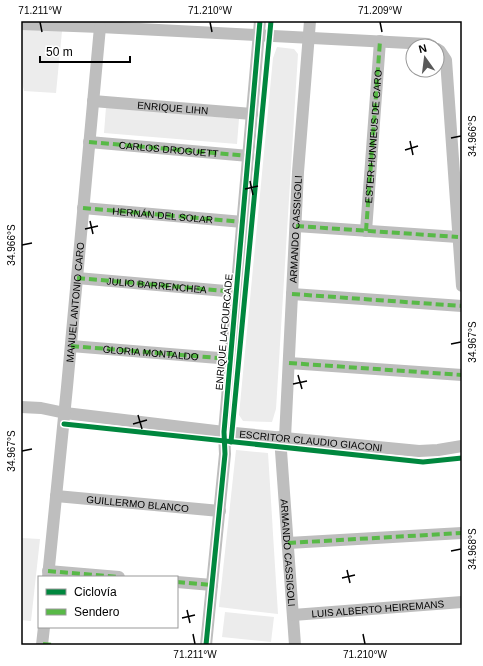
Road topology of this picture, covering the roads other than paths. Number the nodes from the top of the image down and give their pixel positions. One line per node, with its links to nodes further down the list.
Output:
1 (260, 21): 5 (street, ENRIQUE LAFOURCADE)
2 (310, 21): 6 (street, ARMANDO CASSIGOLI)
3 (21, 24): 4 (street)
4 (100, 26): 5 (street); 10 (street, MANUEL ANTONIO CARO)
5 (259, 35): 6 (street); 11 (street, ENRIQUE LAFOURCADE)
6 (309, 38): 7 (street); 16 (street, ARMANDO CASSIGOLI)
7 (380, 41): 8 (street); 17 (street, ESTER HUNNEUS DE CARO)
8 (405, 43)
9 (445, 59): 18 (street)
10 (93, 101): 11 (street, ENRIQUE LIHN); 12 (street, MANUEL ANTONIO CARO)
11 (252, 114): 13 (street, ENRIQUE LAFOURCADE)
12 (89, 142): 13 (street, CARLOS DROGUETT); 14 (street, MANUEL ANTONIO CARO)
13 (249, 156): 15 (street, ENRIQUE LAFOURCADE)
14 (83, 208): 15 (street, HERNÁN DEL SOLAR); 19 (street, MANUEL ANTONIO CARO)
15 (243, 222): 21 (street, ENRIQUE LAFOURCADE)
16 (296, 226): 17 (street); 22 (street, ARMANDO CASSIGOLI)
17 (366, 231): 18 (street)
18 (458, 237): 20 (street)
19 (77, 278): 21 (street, JULIO BARRENCHEA); 24 (street, MANUEL ANTONIO CARO)
20 (462, 286)
21 (237, 292): 25 (street, ENRIQUE LAFOURCADE)
22 (292, 294): 23 (street); 26 (street, ARMANDO CASSIGOLI)
23 (462, 306)
24 (71, 346): 25 (street, GLORIA MONTALDO); 29 (street, MANUEL ANTONIO CARO)
25 (231, 359): 30 (street, ENRIQUE LAFOURCADE)
26 (289, 364): 27 (street); 31 (street, ARMANDO CASSIGOLI)
27 (462, 375)
28 (21, 407): 29 (street, ESCRITOR CLAUDIO GIACONI)
29 (65, 413): 30 (street, ESCRITOR CLAUDIO GIACONI); 33 (street, MANUEL ANTONIO CARO)
30 (224, 432): 31 (street, ESCRITOR CLAUDIO GIACONI); 34 (street, ENRIQUE LAFOURCADE)
31 (283, 438): 32 (street, ESCRITOR CLAUDIO GIACONI); 36 (street, ARMANDO CASSIGOLI)
32 (462, 446)
33 (56, 496): 34 (street, GUILLERMO BLANCO); 37 (street, MANUEL ANTONIO CARO)
34 (220, 511): 40 (street, ENRIQUE LAFOURCADE)
35 (462, 533): 36 (street)
36 (288, 543): 42 (street, ARMANDO CASSIGOLI)
37 (48, 574): 38 (street)
38 (95, 576)
39 (178, 582): 40 (street)
40 (212, 585): 45 (street, ENRIQUE LAFOURCADE)
41 (462, 602): 42 (street, LUIS ALBERTO HEIREMANS)
42 (293, 615): 46 (street, ARMANDO CASSIGOLI)
43 (44, 628): 44 (street)
44 (46, 645)
45 (206, 645)
46 (295, 645)

